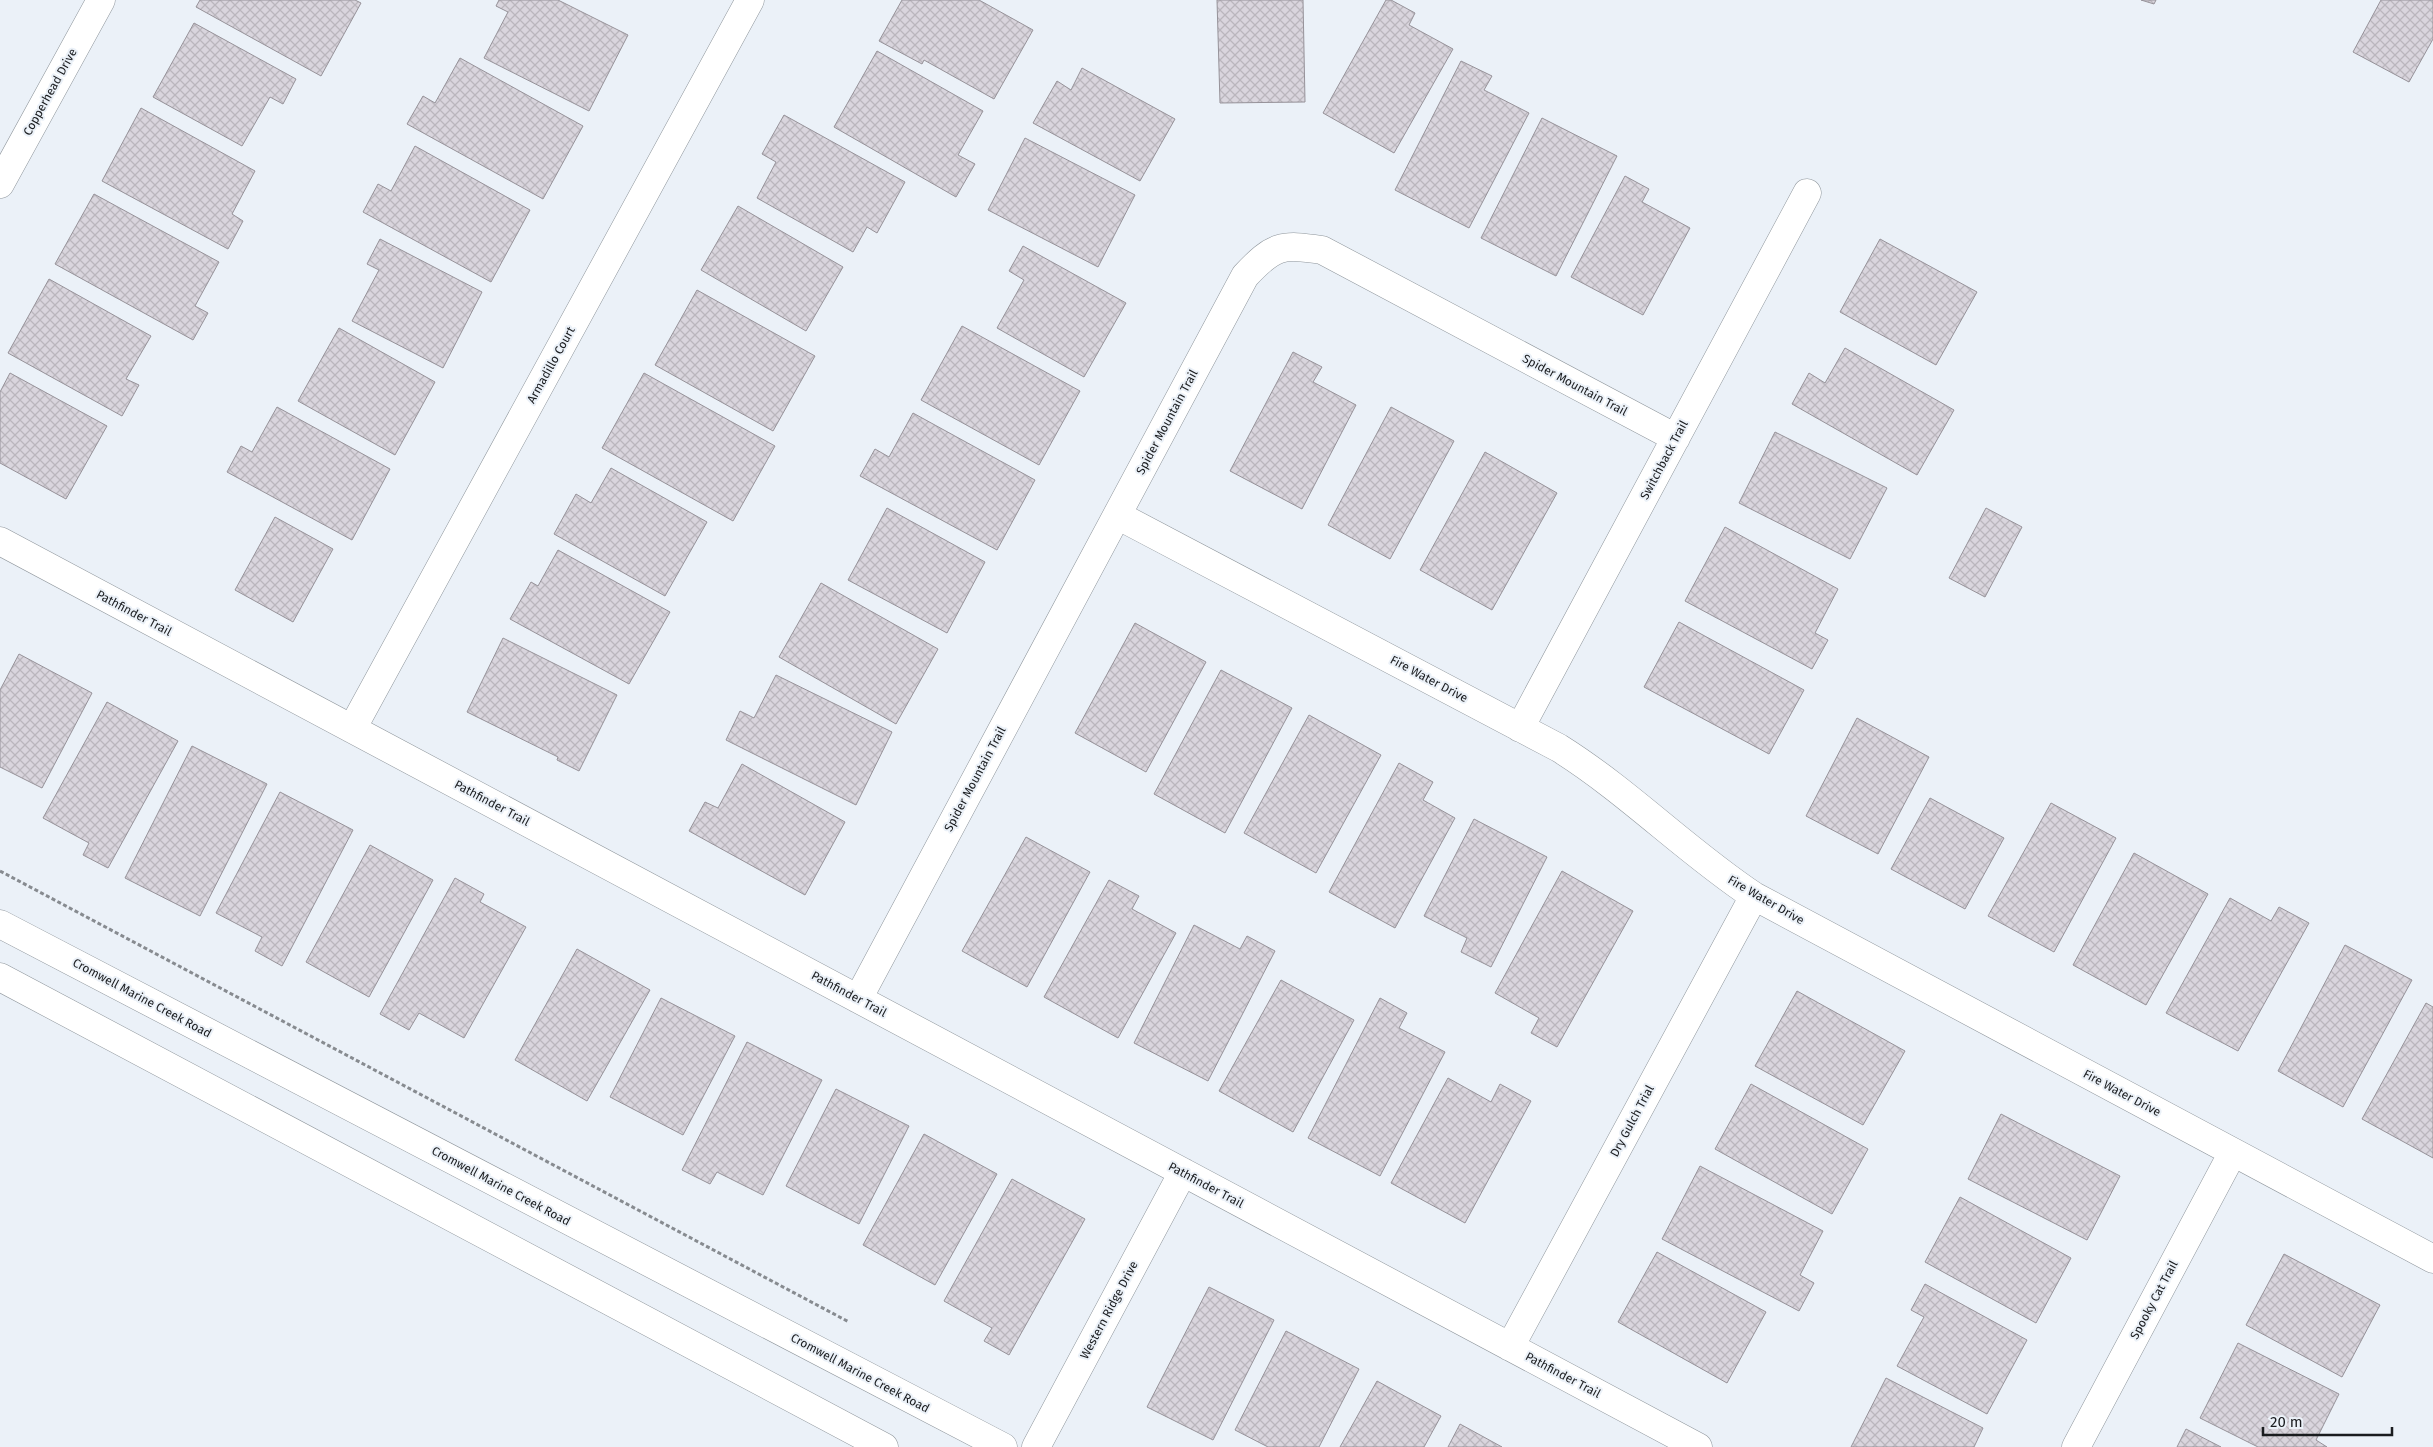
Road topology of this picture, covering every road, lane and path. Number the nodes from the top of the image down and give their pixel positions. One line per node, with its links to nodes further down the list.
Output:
1 (101, 0): 3 (street, Copperhead Drive)
2 (750, 0): 9 (street, Armadillo Court)
3 (0, 184)
4 (1807, 194): 5 (street, Switchback Trail)
5 (1676, 438): 6 (street, Spider Mountain Trail); 8 (street, Switchback Trail)
6 (1117, 515): 8 (street, Fire Water Drive); 14 (street, Spider Mountain Trail)
7 (0, 541): 9 (street, Pathfinder Trail)
8 (1520, 728): 11 (street, Fire Water Drive)
9 (352, 729): 14 (street, Pathfinder Trail)
10 (0, 871): 18 (path)
11 (1754, 896): 15 (street, Fire Water Drive); 19 (street, Dry Gulch Trial)
12 (0, 924): 21 (street, Cromwell Marine Creek Road)
13 (0, 977): 20 (street)
14 (858, 998): 16 (street, Pathfinder Trail)
15 (2233, 1152): 17 (street, Fire Water Drive); 24 (street, Spooky Cat Trail)
16 (1183, 1172): 19 (street, Pathfinder Trail); 22 (street, Western Ridge Drive)
17 (2433, 1259)
18 (853, 1324)
19 (1510, 1347): 23 (street, Pathfinder Trail)
20 (884, 1447)
21 (1003, 1447)
22 (1036, 1447)
23 (1698, 1447)
24 (2076, 1447)

